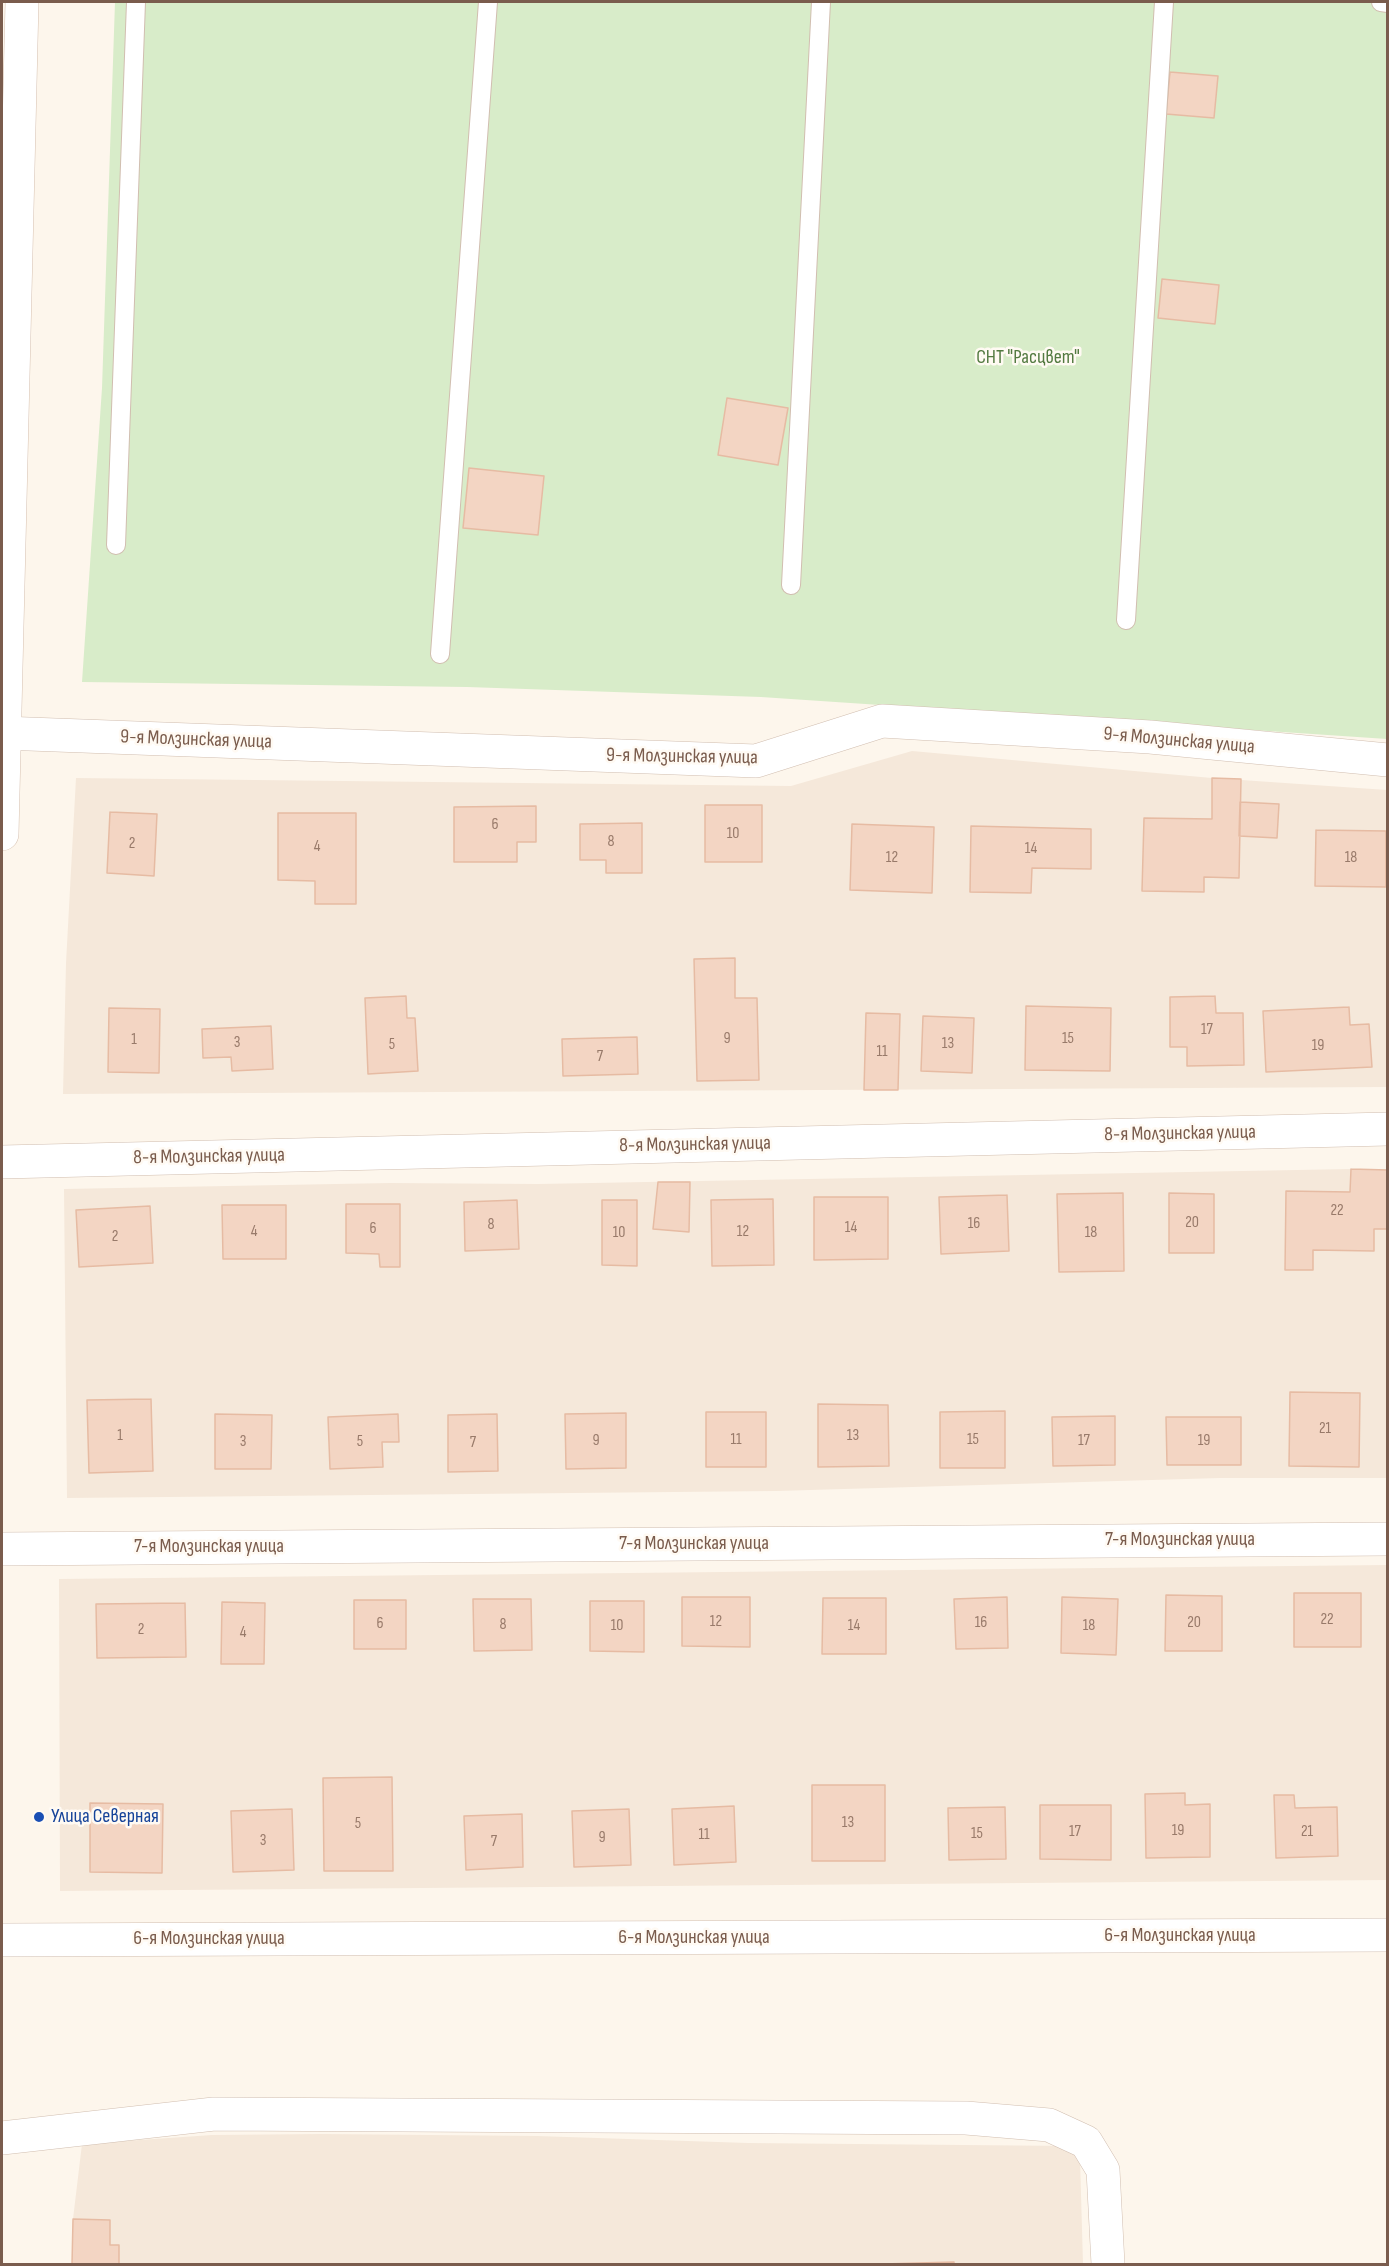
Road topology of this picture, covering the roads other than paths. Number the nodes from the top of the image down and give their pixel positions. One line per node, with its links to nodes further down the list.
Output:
1 (22, 2): 12 (street)
2 (136, 2): 8 (lane)
3 (488, 2): 11 (lane)
4 (821, 2): 9 (lane)
5 (1164, 2): 10 (lane)
6 (1381, 2): 7 (lane)
7 (1388, 3)
8 (116, 545)
9 (791, 585)
10 (1126, 620)
11 (440, 654)
12 (3, 733): 13 (street, 9-я Молзинская улица); 14 (street)
13 (1388, 760)
14 (2, 834)
15 (1388, 1129): 16 (street, 8-я Молзинская улица)
16 (2, 1162)
17 (1388, 1539): 18 (street, 7-я Молзинская улица)
18 (2, 1549)
19 (1388, 1935): 20 (street, 6-я Молзинская улица)
20 (2, 1940)
21 (2, 2138): 22 (street)
22 (1108, 2265)

